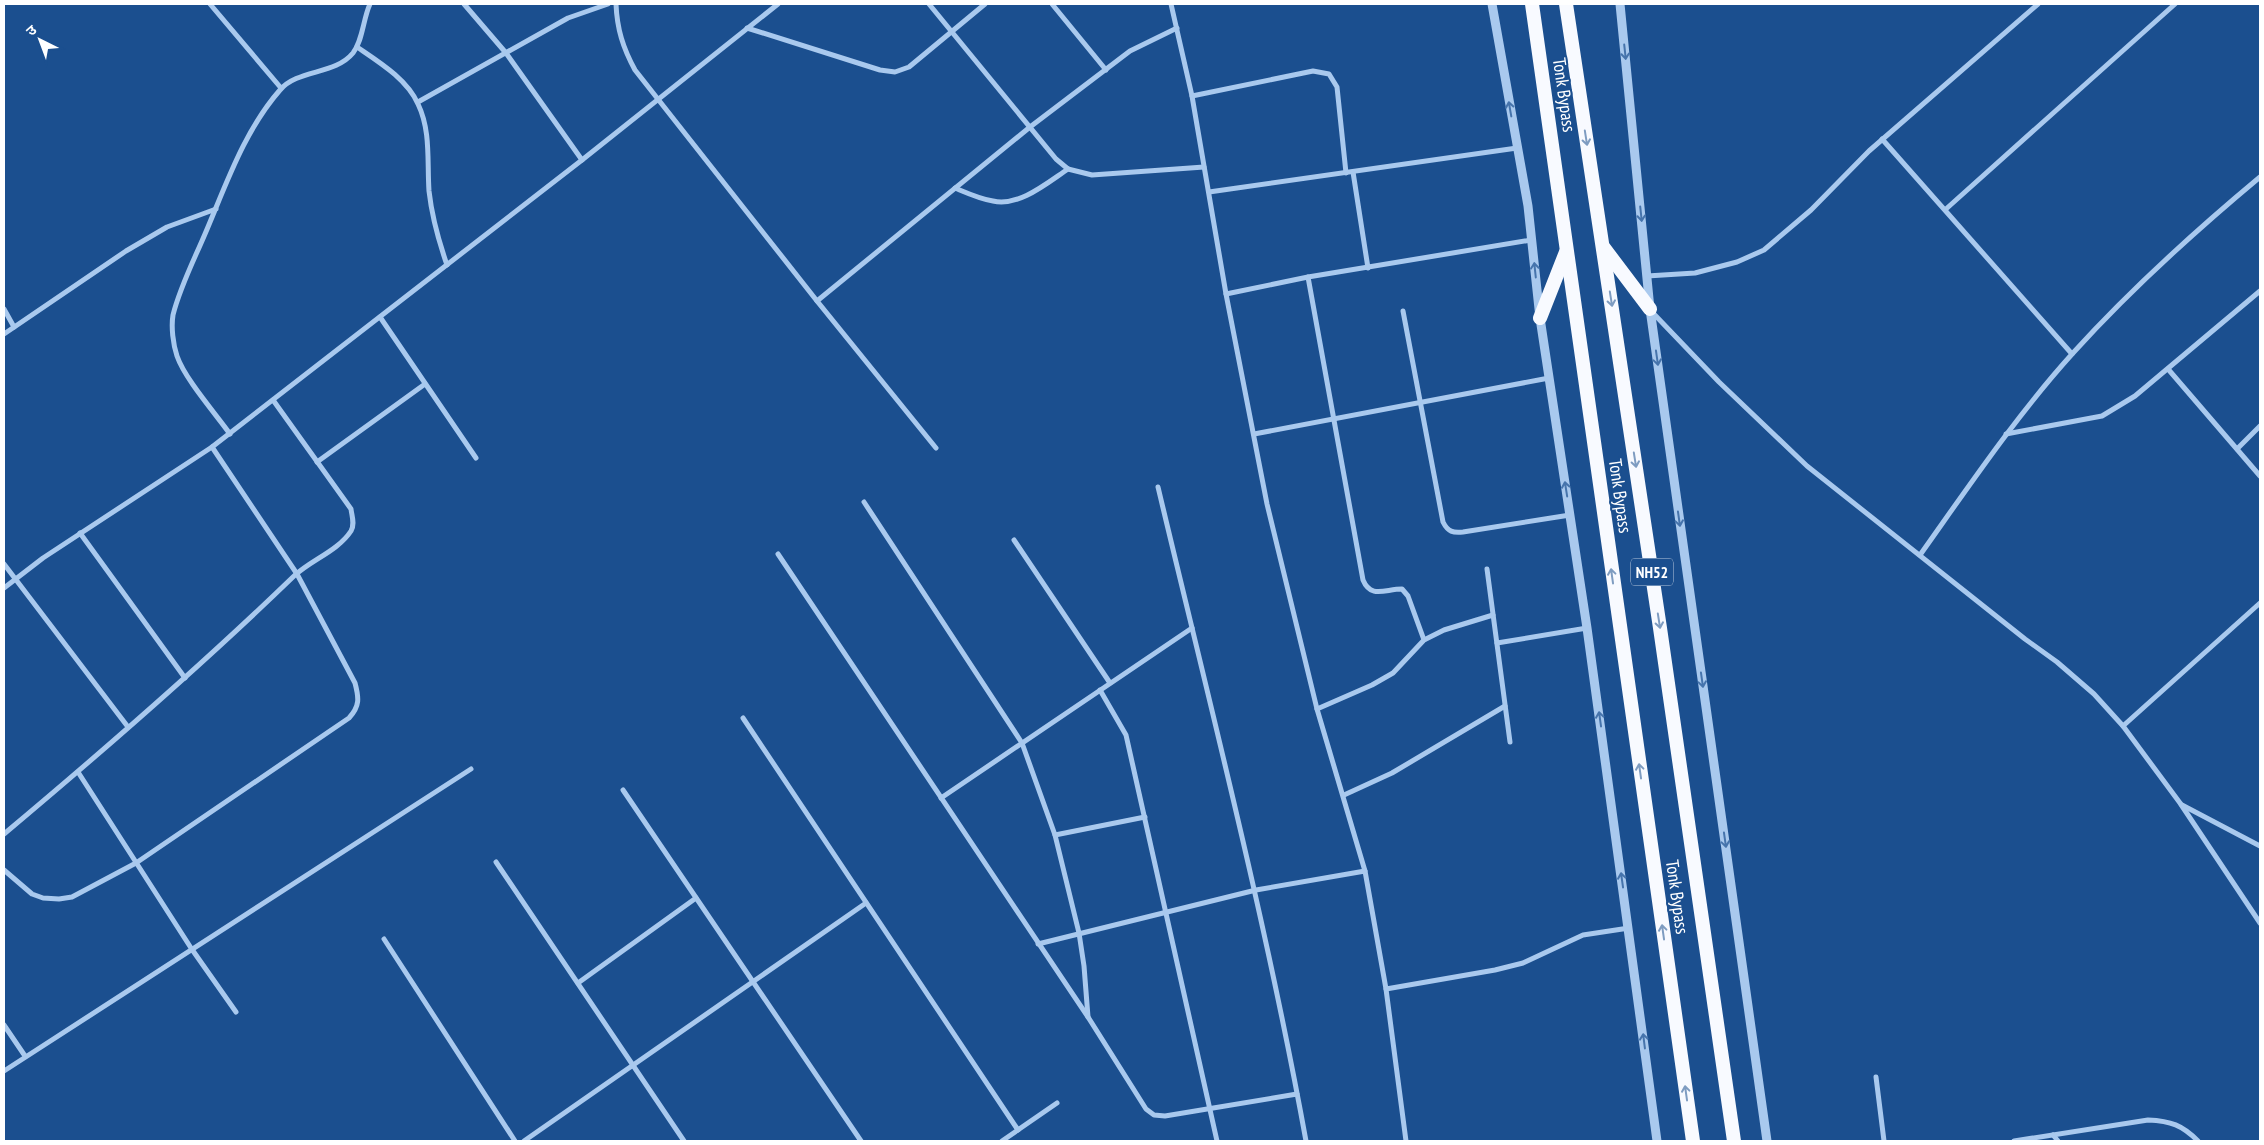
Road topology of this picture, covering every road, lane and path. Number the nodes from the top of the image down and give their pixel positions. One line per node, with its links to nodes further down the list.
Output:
1 (210, 4): 23 (street)
2 (370, 4): 20 (street)
3 (464, 4): 21 (street)
4 (608, 4): 21 (street)
5 (616, 4): 25 (street)
6 (778, 4): 17 (street)
7 (929, 4): 19 (street)
8 (984, 4): 19 (street)
9 (1052, 4): 22 (street)
10 (1171, 4): 18 (street)
11 (1492, 4): 29 (street, one-way to 11)
12 (1532, 4): 42 (highway, Tonk Bypass / NH52)
13 (1566, 4): 41 (highway, NH52, one-way to 41)
14 (1620, 4): 45 (street, one-way to 45)
15 (2038, 4): 28 (street)
16 (2175, 4): 39 (street)
17 (748, 28): 19 (street); 25 (street)
18 (1177, 28): 22 (street); 24 (street)
19 (952, 32): 27 (street)
20 (357, 47): 23 (street); 26 (street)
21 (506, 53): 26 (street); 30 (street)
22 (1106, 70): 27 (street)
23 (281, 88): 38 (street)
24 (1192, 96): 31 (street); 34 (street)
25 (658, 99): 30 (street); 49 (street)
26 (418, 102): 43 (street)
27 (1030, 127): 32 (street); 36 (street)
28 (1882, 139): 39 (street); 45 (street)
29 (1517, 148): 33 (street); 40 (street)
30 (582, 160): 43 (street)
31 (1204, 167): 32 (street); 37 (street)
32 (1068, 169): 36 (street)
33 (1353, 172): 34 (street); 44 (street)
34 (1346, 173): 37 (street)
35 (2260, 177): 57 (street)
36 (955, 188): 49 (street)
37 (1209, 192): 48 (street)
38 (216, 209): 55 (street); 65 (street)
39 (1946, 209): 57 (street)
40 (1532, 240): 44 (street); 54 (street, one-way to 40)
41 (1602, 245): 51 (highway); 151 (highway, NH52, one-way to 151)
42 (1567, 251): 54 (highway); 150 (highway, Tonk Bypass / NH52, one-way to 42)
43 (447, 265): 53 (street)
44 (1368, 268): 46 (street)
45 (1647, 276): 51 (street)
46 (1308, 278): 48 (street); 63 (street)
47 (2260, 291): 58 (street)
48 (1226, 294): 66 (street)
49 (817, 301): 69 (street)
50 (4, 309): 55 (street)
51 (1650, 310): 80 (street); 152 (street, one-way to 152)
52 (1403, 311): 62 (street)
53 (380, 317): 60 (street); 61 (street)
54 (1540, 318): 59 (street)
55 (14, 327): 56 (street)
56 (4, 334)
57 (2072, 354): 67 (street)
58 (2168, 369): 67 (street); 70 (street)
59 (1549, 378): 62 (street); 76 (street, one-way to 59)
60 (425, 384): 71 (street); 72 (street)
61 (274, 400): 65 (street); 72 (street)
62 (1420, 403): 63 (street); 76 (street)
63 (1335, 419): 66 (street); 90 (street)
64 (2260, 426): 70 (street)
65 (230, 434): 68 (street)
66 (1254, 434): 96 (street)
67 (2006, 434): 80 (street)
68 (212, 447): 77 (street); 83 (street)
69 (936, 448)
70 (2237, 449): 73 (street)
71 (476, 458)
72 (317, 462): 83 (street)
73 (2260, 476)
74 (1158, 487): 88 (street)
75 (864, 502): 101 (street)
76 (1570, 515): 89 (street)
77 (80, 533): 84 (street); 92 (street)
78 (1014, 540): 93 (street)
79 (778, 554): 106 (street)
80 (1920, 555): 98 (street)
81 (4, 564): 84 (street)
82 (1487, 569): 87 (street)
83 (297, 574): 92 (street); 113 (street)
84 (15, 579): 85 (street); 99 (street)
85 (4, 588)
86 (2260, 603): 98 (street)
87 (1493, 615): 90 (street); 91 (street)
88 (1192, 628): 93 (street); 116 (street)
89 (1588, 628): 91 (street); 121 (street, one-way to 89)
90 (1424, 640): 96 (street)
91 (1497, 643): 95 (street)
92 (185, 678): 99 (street)
93 (1110, 683): 94 (street)
94 (1100, 690): 101 (street); 108 (street)
95 (1506, 706): 100 (street); 105 (street)
96 (1317, 709): 105 (street)
97 (743, 718): 118 (street)
98 (2122, 726): 107 (street)
99 (128, 727): 103 (street)
100 (1510, 742)
101 (1022, 743): 106 (street); 110 (street)
102 (470, 769): 125 (street)
103 (78, 772): 109 (street); 113 (street)
104 (623, 790): 117 (street)
105 (1344, 796): 115 (street)
106 (941, 798): 124 (street)
107 (2180, 803): 111 (street); 120 (street)
108 (1145, 817): 110 (street); 119 (street)
109 (4, 834)
110 (1055, 835): 122 (street)
111 (2260, 846)
112 (496, 862): 127 (street)
113 (136, 863): 114 (street); 125 (street)
114 (4, 870)
115 (1365, 871): 116 (street); 128 (street)
116 (1256, 890): 119 (street); 136 (street)
117 (696, 898): 126 (street); 127 (street)
118 (866, 903): 126 (street); 139 (street)
119 (1167, 912): 122 (street); 138 (street)
120 (2260, 922)
121 (1629, 928): 128 (street); 149 (street, one-way to 121)
122 (1078, 933): 124 (street); 130 (street)
123 (384, 939): 141 (street)
124 (1038, 944): 130 (street)
125 (191, 948): 129 (street); 132 (street)
126 (753, 982): 133 (street); 144 (street)
127 (578, 983): 133 (street)
128 (1386, 989): 148 (street)
129 (236, 1012)
130 (1088, 1018): 138 (street)
131 (4, 1025): 132 (street)
132 (25, 1056): 134 (street)
133 (633, 1066): 142 (street); 143 (street)
134 (4, 1071)
135 (1876, 1077): 153 (street)
136 (1297, 1094): 138 (street); 147 (street)
137 (1057, 1103): 139 (street)
138 (1209, 1110): 146 (street)
139 (1018, 1130): 145 (street)
140 (2053, 1135): 154 (street); 155 (street); 156 (street)
141 (515, 1141)
142 (524, 1141)
143 (684, 1141)
144 (861, 1141)
145 (1002, 1141)
146 (1217, 1141)
147 (1306, 1141)
148 (1406, 1141)
149 (1657, 1141)
150 (1693, 1141)
151 (1734, 1141)
152 (1767, 1141)
153 (1884, 1141)
154 (2014, 1141)
155 (2058, 1141)
156 (2198, 1141)

